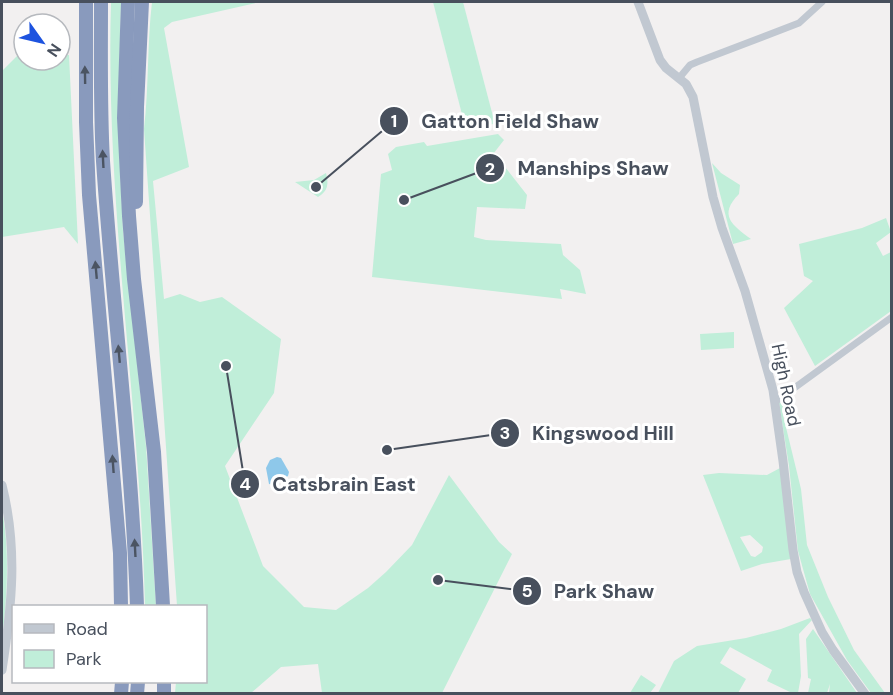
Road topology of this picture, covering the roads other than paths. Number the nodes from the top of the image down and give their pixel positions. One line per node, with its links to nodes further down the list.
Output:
1 (86, 2): 12 (highway, one-way to 1)
2 (101, 2): 13 (highway, one-way to 2)
3 (128, 2): 8 (highway)
4 (142, 2): 8 (highway)
5 (638, 2): 7 (street, High Road)
6 (822, 2): 7 (street)
7 (680, 77): 10 (street, High Road)
8 (134, 279): 14 (highway)
9 (891, 317): 10 (street)
10 (775, 402): 16 (street, High Road)
11 (2, 485): 15 (street)
12 (121, 605)
13 (137, 605)
14 (163, 605)
15 (2, 670)
16 (865, 693)

